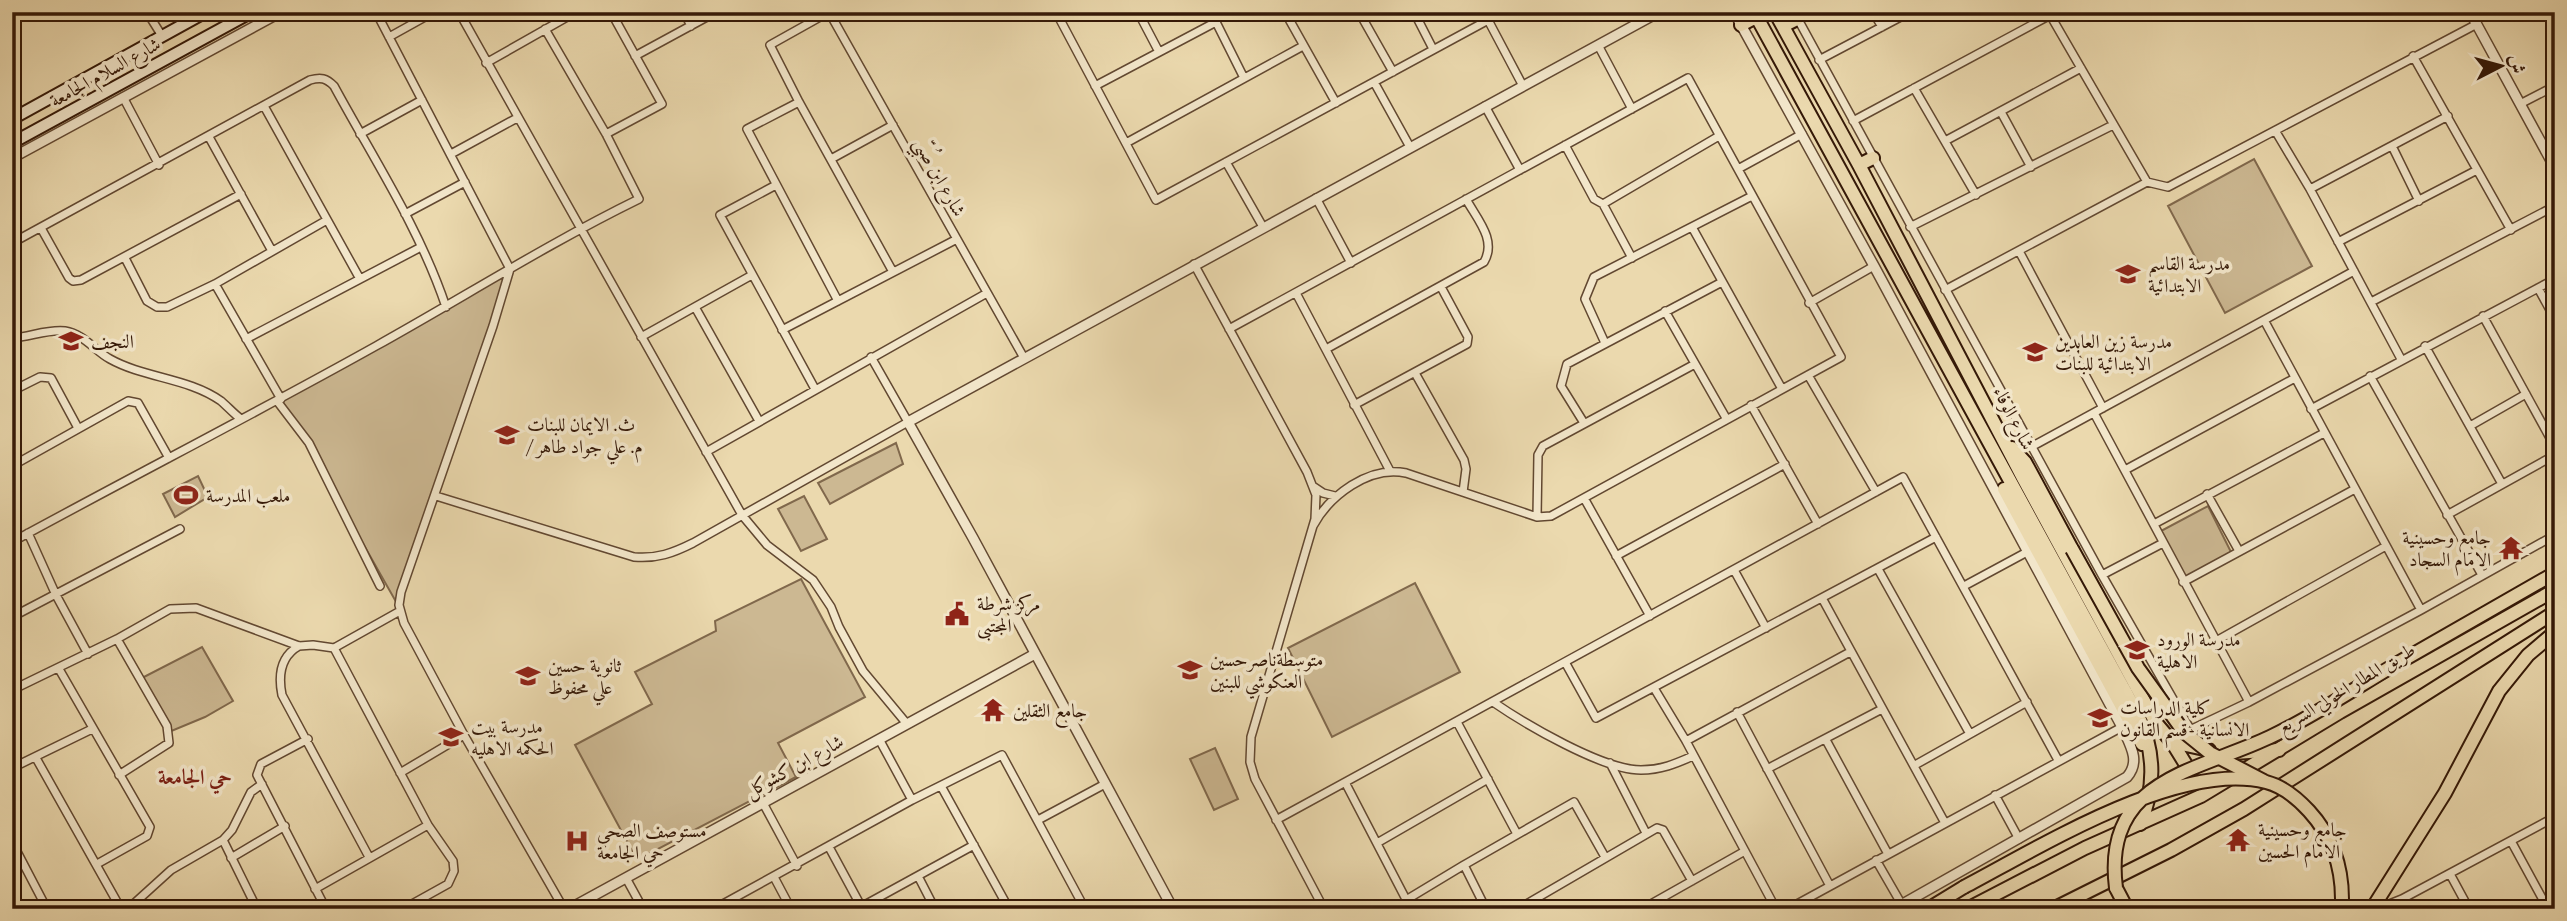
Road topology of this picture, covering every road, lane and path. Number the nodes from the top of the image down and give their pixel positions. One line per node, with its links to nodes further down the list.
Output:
1 (24, 12): 31 (street)
2 (147, 12): 41 (street)
3 (252, 12): 42 (main road, شارع السلام الجامعة)
4 (281, 12): 61 (street)
5 (376, 12): 43 (street)
6 (434, 12): 43 (street)
7 (459, 12): 52 (street)
8 (576, 12): 40 (street)
9 (611, 12): 49 (street)
10 (684, 12): 37 (street)
11 (716, 12): 37 (street)
12 (829, 12): 63 (street); 74 (street, شارع ابن صُبّي)
13 (1056, 12): 57 (street)
14 (1138, 12): 48 (street)
15 (1211, 12): 33 (street)
16 (1285, 12): 45 (street)
17 (1359, 12): 54 (street)
18 (1414, 12): 46 (street)
19 (1503, 12): 32 (street)
20 (1734, 12): 36 (street)
21 (1775, 12): 38 (main road, شارع الوفاء)
22 (1873, 12): 39 (street)
23 (1910, 12): 39 (street)
24 (2470, 12): 35 (street)
25 (1656, 13): 44 (street)
26 (2052, 13): 53 (street); 60 (street)
27 (2550, 13): 34 (street)
28 (202, 14): 41 (main road, شارع السلام الجامعة); 42 (main road)
29 (1755, 15): 36 (main road); 162 (main road, شارع الوفاء)
30 (1795, 16): 38 (main road); 51 (street)
31 (12, 18)
32 (1488, 20): 46 (street); 58 (street)
33 (1216, 22): 48 (street); 55 (street)
34 (2555, 23)
35 (2477, 24): 50 (street); 65 (street)
36 (1741, 25): 79 (street)
37 (691, 26): 49 (street)
38 (1783, 26): 95 (main road, شارع الوفاء)
39 (1882, 27): 51 (street)
40 (545, 29): 52 (street); 78 (street)
41 (165, 34): 47 (main road); 70 (main road, شارع السلام الجامعة)
42 (208, 36): 47 (main road, شارع السلام الجامعة)
43 (389, 37): 62 (street)
44 (1598, 45): 58 (street); 68 (street)
45 (1303, 46): 55 (street); 64 (street)
46 (1433, 49): 54 (street)
47 (181, 50): 82 (main road, شارع السلام الجامعة)
48 (1159, 52): 57 (street)
49 (635, 56): 78 (street)
50 (2413, 56): 71 (street); 76 (street)
51 (1819, 60): 73 (street)
52 (486, 63): 72 (street)
53 (2081, 68): 69 (street); 75 (street)
54 (1393, 72): 56 (street)
55 (1244, 78): 84 (street)
56 (1374, 82): 64 (street); 87 (street)
57 (1096, 86): 84 (street)
58 (1523, 86): 67 (street)
59 (2555, 86): 65 (street)
60 (1914, 88): 73 (street); 83 (street)
61 (123, 97): 88 (street); 94 (street)
62 (422, 100): 77 (street); 89 (street)
63 (799, 102): 92 (street); 103 (street)
64 (1336, 103): 93 (street)
65 (2520, 104): 96 (street)
66 (264, 106): 77 (street); 81 (street); 114 (street)
67 (1485, 106): 87 (street); 99 (street)
68 (1632, 109): 80 (street); 85 (street)
69 (2001, 112): 83 (street); 97 (street)
70 (13, 116)
71 (2448, 116): 86 (street); 100 (street)
72 (517, 118): 89 (street); 119 (street)
73 (1853, 121): 91 (street)
74 (892, 125): 92 (street); 121 (street, شارع ابن صُبّي)
75 (2113, 125): 97 (street); 102 (street)
76 (2276, 132): 102 (street); 104 (street)
77 (360, 134): 113 (street)
78 (606, 134): 119 (street)
79 (1802, 134): 98 (street); 131 (street)
80 (1719, 136): 98 (street); 111 (street)
81 (209, 137): 94 (street); 105 (street)
82 (18, 140): 88 (main road)
83 (1945, 141): 106 (street)
84 (1126, 143): 93 (street)
85 (1566, 145): 99 (street); 111 (street)
86 (2392, 146): 104 (street); 110 (street)
87 (1410, 147): 108 (street)
88 (28, 149): 90 (street)
89 (451, 154): 101 (street)
90 (12, 158)
91 (1873, 158): 95 (main road); 117 (street)
92 (831, 159): 134 (street)
93 (1226, 162): 115 (street)
94 (159, 164): 118 (street)
95 (1859, 165): 189 (main road, شارع الوفاء)
96 (2554, 165)
97 (2031, 167): 106 (street)
98 (1738, 169): 107 (street)
99 (1520, 170): 109 (street)
100 (2477, 170): 110 (street); 120 (street)
101 (465, 182): 113 (street); 132 (street)
102 (2147, 182): 126 (street)
103 (776, 185): 135 (street); 145 (street)
104 (2310, 190): 122 (street)
105 (241, 194): 125 (street); 127 (street)
106 (1976, 195): 117 (street)
107 (1752, 196): 116 (street); 147 (street)
108 (1316, 198): 115 (street); 129 (street)
109 (1466, 199): 129 (street); 140 (street)
110 (2419, 201): 122 (street)
111 (1603, 204): 128 (street)
112 (2555, 206): 120 (street)
113 (405, 215): 124 (street)
114 (327, 220): 125 (street); 136 (street)
115 (1263, 227): 130 (street)
116 (1692, 227): 128 (street); 138 (street)
117 (1910, 227): 142 (street)
118 (41, 228): 123 (street); 127 (street)
119 (579, 228): 132 (street); 156 (street)
120 (2511, 230): 146 (street)
121 (957, 239): 134 (street); 143 (street, شارع ابن صُبّي)
122 (2338, 242): 133 (street)
123 (12, 243)
124 (421, 247): 136 (street); 148 (street)
125 (272, 251): 139 (street)
126 (2019, 251): 142 (street); 178 (street)
127 (125, 258): 139 (street)
128 (1632, 258): 159 (street)
129 (1351, 263): 144 (street)
130 (1194, 264): 154 (street); 164 (street)
131 (1874, 266): 147 (street); 222 (street)
132 (510, 269): 148 (street); 205 (street)
133 (2354, 271): 146 (street); 153 (street)
134 (893, 272): 145 (street)
135 (752, 275): 149 (street); 155 (street)
136 (360, 279): 158 (street)
137 (2555, 279): 141 (street)
138 (1722, 282): 150 (street); 172 (street)
139 (215, 284): 158 (street)
140 (1441, 287): 161 (street); 167 (street)
141 (2538, 288): 151 (street); 152 (street)
142 (1945, 290): 190 (street)
143 (987, 293): 163 (street); 164 (street, شارع ابن صُبّي)
144 (1296, 293): 154 (street); 161 (street)
145 (838, 301): 155 (street)
146 (2371, 302): 165 (street)
147 (1809, 303): 168 (street)
148 (446, 307): 175 (street)
149 (695, 307): 156 (street); 183 (street)
150 (1665, 312): 159 (street); 166 (street)
151 (2483, 316): 160 (street); 174 (street)
152 (2555, 319)
153 (2264, 320): 170 (street); 178 (street)
154 (1229, 329): 200 (street)
155 (782, 330): 171 (street)
156 (640, 337): 192 (street)
157 (12, 338): 182 (street)
158 (246, 339): 175 (street)
159 (1605, 343): 185 (street)
160 (2425, 346): 165 (street); 186 (street)
161 (1326, 349): 176 (street)
162 (1941, 356): 270 (main road, شارع الوفاء); 287 (main road)
163 (871, 357): 171 (street); 184 (street)
164 (1024, 358): 184 (street)
165 (2401, 359): 169 (street)
166 (1695, 364): 181 (street); 185 (street)
167 (1415, 373): 176 (street); 202 (street)
168 (1808, 375): 172 (street); 203 (street)
169 (2370, 376): 179 (street); 208 (street)
170 (2295, 378): 179 (street); 198 (street)
171 (815, 389): 183 (street)
172 (1782, 389): 177 (street)
173 (12, 391): 187 (street)
174 (2526, 394): 186 (street); 191 (street)
175 (279, 400): 182 (street); 230 (street)
176 (1354, 405): 197 (street)
177 (1751, 405): 181 (street); 195 (street)
178 (2103, 408): 180 (street)
179 (2311, 409): 188 (street)
180 (2094, 413): 190 (street); 198 (street)
181 (1727, 418): 207 (street)
182 (241, 419): 194 (street)
183 (758, 421): 192 (street)
184 (908, 422): 209 (street); 248 (street)
185 (1584, 423): 210 (street)
186 (2470, 426): 199 (street)
187 (78, 428): 194 (street); 196 (street)
188 (2324, 433): 201 (street); 204 (street)
189 (2006, 443): 268 (main road, شارع الوفاء); 281 (main road, bridge)
190 (2032, 447): 227 (street)
191 (2555, 447)
192 (706, 452): 209 (street)
193 (2555, 455): 199 (street)
194 (169, 458): 215 (street)
195 (1785, 464): 211 (street); 223 (street)
196 (12, 466)
197 (1390, 471): 202 (street); 206 (street)
198 (2125, 471): 212 (street)
199 (2502, 484): 208 (street)
200 (1314, 487): 206 (street); 213 (street)
201 (2354, 489): 220 (street); 221 (street)
202 (1463, 492): 210 (street)
203 (1876, 492): 211 (street); 217 (street)
204 (2207, 495): 212 (street); 221 (street)
205 (436, 496): 209 (street); 236 (street)
206 (1335, 496): 213 (street)
207 (1584, 498): 210 (street); 223 (street)
208 (2447, 515): 228 (street)
209 (742, 516): 259 (street)
210 (1537, 517)
211 (1818, 524): 225 (street)
212 (2154, 524): 219 (street)
213 (1313, 526): 292 (street)
214 (180, 529): 233 (street)
215 (28, 533): 218 (street); 233 (street)
216 (2555, 535): 228 (street)
217 (1936, 537): 224 (street); 231 (street)
218 (12, 542)
219 (2163, 543): 227 (street); 229 (street)
220 (2386, 546): 235 (street); 243 (street)
221 (2239, 551): 229 (street)
222 (2027, 552): 231 (street); 260 (street)
223 (1616, 556): 238 (street)
224 (1878, 569): 234 (street); 262 (street)
225 (1734, 570): 238 (street); 240 (street)
226 (2555, 573): 287 (main road, bridge)
227 (2102, 575): 255 (street)
228 (2482, 575): 235 (street)
229 (2183, 582): 243 (street)
230 (380, 586)
231 (1964, 586): 254 (street)
232 (2555, 590): 269 (main road, طريق المطار الحولي السريع)
233 (56, 595): 239 (street); 247 (street)
234 (1822, 598): 240 (street); 246 (street)
235 (2421, 610): 255 (street)
236 (400, 611): 245 (street); 263 (street)
237 (2555, 612): 352 (main road)
238 (1650, 616): 249 (street)
239 (12, 617)
240 (1766, 628): 251 (street)
241 (2555, 632): 358 (main road)
242 (117, 639): 244 (street); 247 (street); 279 (street)
243 (2216, 641): 255 (street)
244 (299, 646): 245 (street); 264 (street)
245 (334, 648): 278 (street)
246 (1850, 652): 256 (street); 257 (street)
247 (88, 654): 250 (street)
248 (1035, 654): 259 (street, شارع ابن كشوكل); 282 (street)
249 (1565, 662): 251 (street); 253 (street)
250 (59, 669): 252 (street); 261 (street)
251 (1654, 688): 267 (street)
252 (12, 690)
253 (1493, 702): 258 (street); 274 (street)
254 (2027, 702): 262 (street); 273 (street)
255 (2249, 702)
256 (1882, 709): 266 (street); 275 (street)
257 (1737, 712): 267 (street); 277 (street)
258 (1457, 722): 280 (street); 284 (street)
259 (908, 724): 265 (street, شارع ابن كشوكل)
260 (2122, 727): 273 (street); 299 (street)
261 (92, 729): 272 (street); 279 (street)
262 (1969, 734): 275 (street)
263 (464, 735): 278 (street); 336 (street)
264 (308, 738): 283 (street); 308 (street)
265 (879, 739): 288 (street); 289 (street, شارع ابن كشوكل)
266 (1826, 740): 277 (street); 307 (street)
267 (1685, 741): 271 (street)
268 (2172, 742): 269 (main road); 270 (main road, شارع الوفاء)
269 (2279, 750): 294 (main road, طريق المطار الحولي السريع)
270 (2152, 755): 294 (main road, شارع الوفاء)
271 (1693, 756): 274 (street); 306 (street)
272 (36, 758): 276 (street); 312 (street)
273 (2058, 760): 286 (street)
274 (1609, 763): 297 (street)
275 (1915, 765): 293 (street)
276 (12, 768)
277 (1767, 769): 320 (street)
278 (400, 773): 295 (street)
279 (119, 775): 312 (street)
280 (1488, 779): 298 (street); 303 (street)
281 (2268, 782): 350 (main road, bridge); 357 (main road, bridge)
282 (1105, 783): 291 (street); 330 (street)
283 (262, 784): 296 (street); 300 (street)
284 (1346, 784): 292 (street); 303 (street)
285 (941, 786): 288 (street); 291 (street); 304 (street)
286 (1996, 795): 293 (street); 299 (street)
287 (2140, 799): 321 (main road, bridge)
288 (912, 800): 305 (street)
289 (763, 803): 314 (street); 318 (street, شارع ابن كشوكل)
290 (2555, 817): 301 (street)
291 (1038, 820): 342 (street)
292 (1276, 820): 343 (street)
293 (1945, 822): 307 (street)
294 (2140, 824): 351 (main road, طريق المطار الحولي السريع)
295 (428, 825): 308 (street); 325 (street)
296 (285, 826): 310 (street); 322 (street)
297 (1646, 833): 309 (street); 319 (street)
298 (1517, 834): 309 (street); 313 (street)
299 (2019, 839): 327 (street)
300 (223, 840): 310 (street); 328 (street)
301 (2511, 841): 315 (street); 326 (street)
302 (12, 842): 331 (street)
303 (1377, 843): 324 (street)
304 (974, 845): 316 (street); 341 (street)
305 (829, 847): 314 (street); 329 (street)
306 (1745, 851): 319 (street); 348 (street)
307 (1888, 854): 311 (street)
308 (369, 857): 322 (street)
309 (1605, 857): 346 (street)
310 (231, 858): 333 (street)
311 (1876, 860): 320 (street); 327 (street)
312 (97, 864): 332 (street)
313 (1464, 865): 324 (street); 345 (street)
314 (797, 866): 317 (street)
315 (2450, 874): 358 (street); 359 (street)
316 (918, 876): 329 (street); 340 (street)
317 (774, 877): 338 (street); 339 (street)
318 (626, 878): 336 (street, شارع ابن كشوكل); 337 (street)
319 (1692, 881): 347 (street)
320 (1830, 886): 349 (street)
321 (2116, 888): 353 (main road); 354 (main road)
322 (314, 889): 334 (street)
323 (2555, 899): 326 (street)
324 (1406, 900): 344 (street)
325 (412, 906): 335 (street)
326 (2547, 906)
327 (1898, 907)
328 (130, 908)
329 (862, 908)
330 (1172, 908)
331 (47, 909)
332 (121, 909)
333 (257, 909)
334 (326, 909)
335 (402, 909)
336 (567, 909)
337 (643, 909)
338 (714, 909)
339 (790, 909)
340 (935, 909)
341 (1009, 909)
342 (1086, 909)
343 (1324, 909)
344 (1411, 909)
345 (1486, 909)
346 (1518, 909)
347 (1642, 909)
348 (1776, 909)
349 (1788, 909)
350 (1927, 909)
351 (1967, 909)
352 (2053, 909)
353 (2117, 909)
354 (2127, 909)
355 (2297, 909): 356 (street)
356 (2327, 909)
357 (2340, 909)
358 (2377, 909)
359 (2469, 909)

